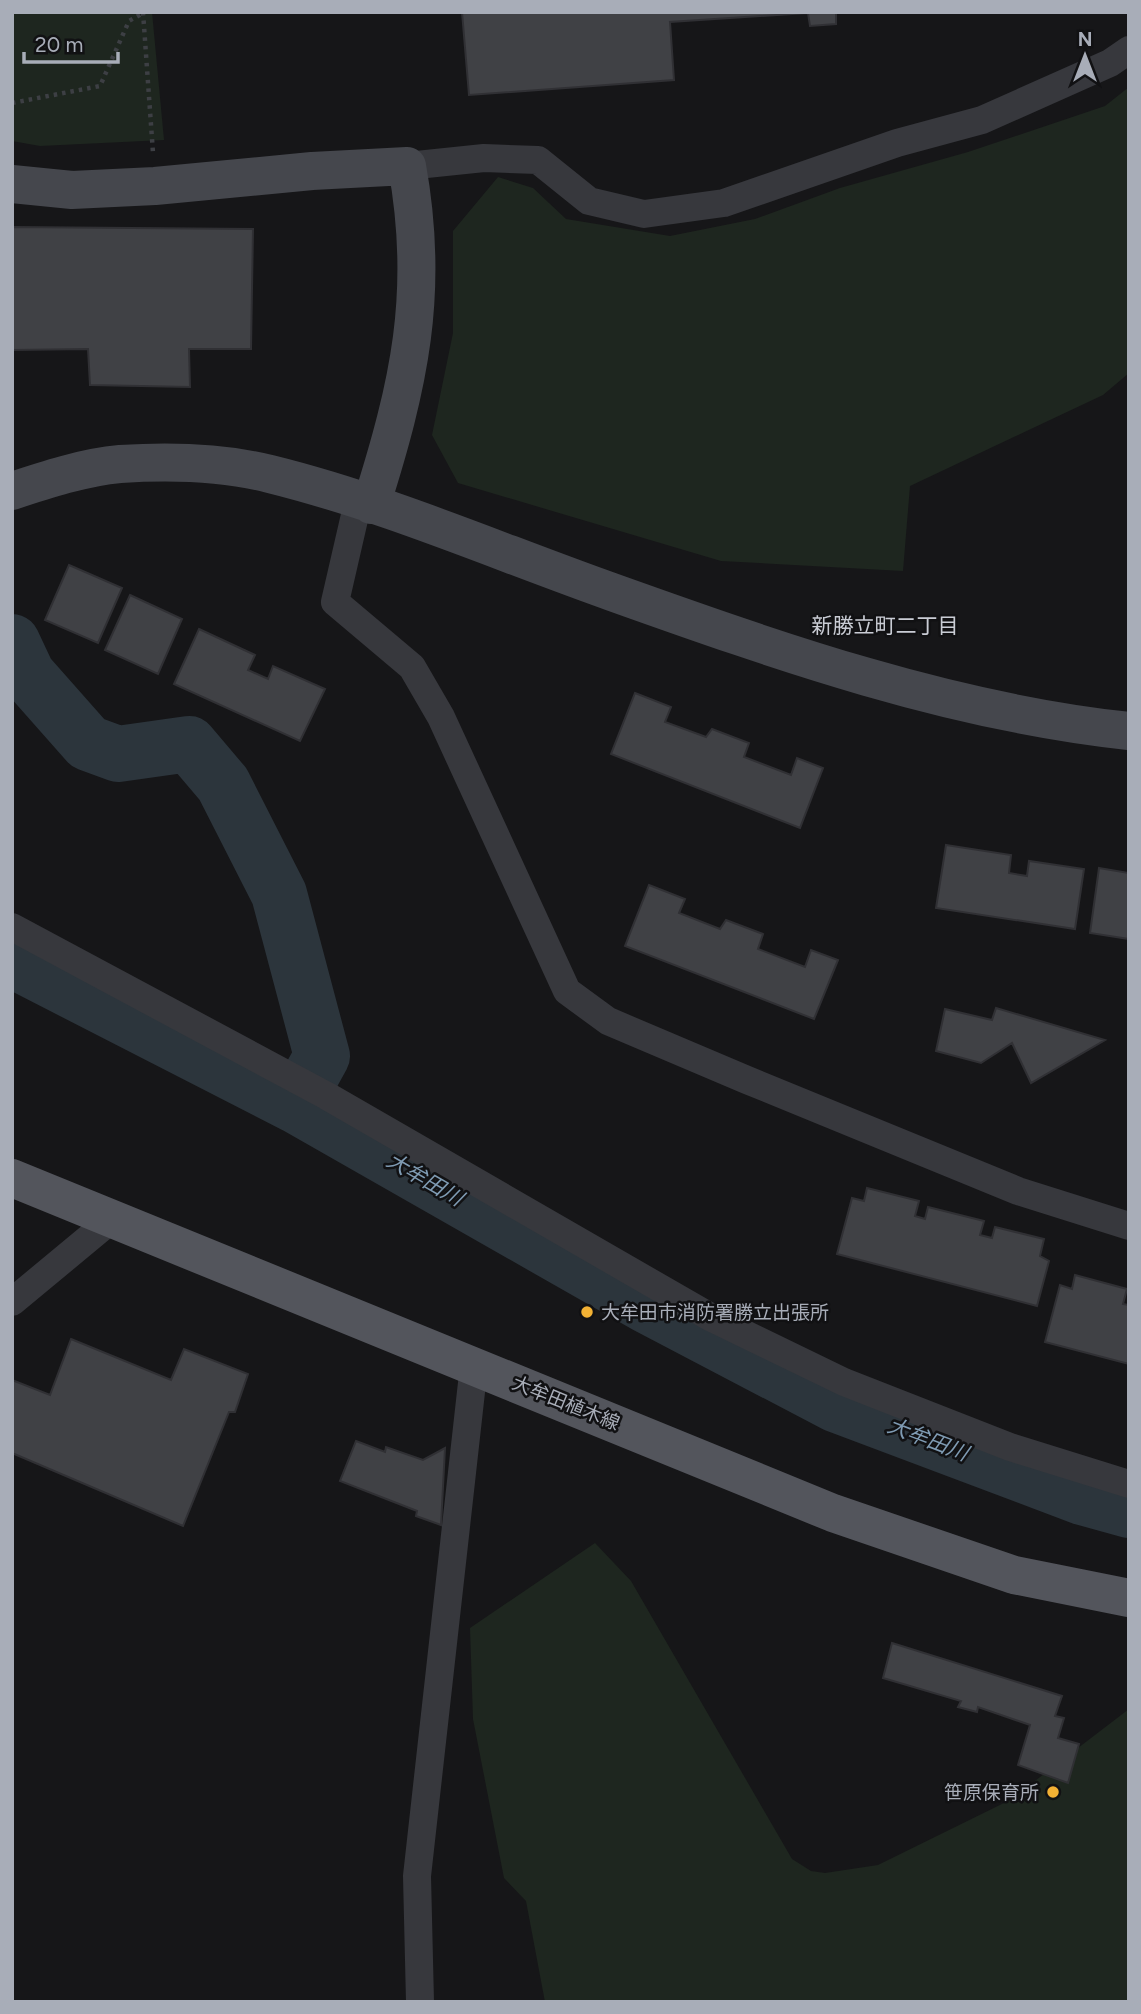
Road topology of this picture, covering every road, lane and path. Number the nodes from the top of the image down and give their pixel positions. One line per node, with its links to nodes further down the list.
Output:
1 (143, 13): 3 (path); 6 (path)
2 (1129, 50): 4 (street)
3 (12, 103)
4 (407, 166): 6 (street); 8 (street)
5 (12, 184): 6 (street)
6 (155, 186)
7 (12, 491): 8 (street)
8 (365, 504): 9 (street); 13 (street)
9 (1129, 731)
10 (12, 927): 16 (street)
11 (12, 1178): 12 (main road, 大牟田植木線)
12 (112, 1219): 14 (street); 15 (main road, 大牟田植木線)
13 (1129, 1226)
14 (12, 1302)
15 (474, 1365): 17 (main road, 大牟田植木線); 18 (street)
16 (1129, 1484)
17 (1129, 1598)
18 (420, 2002)

